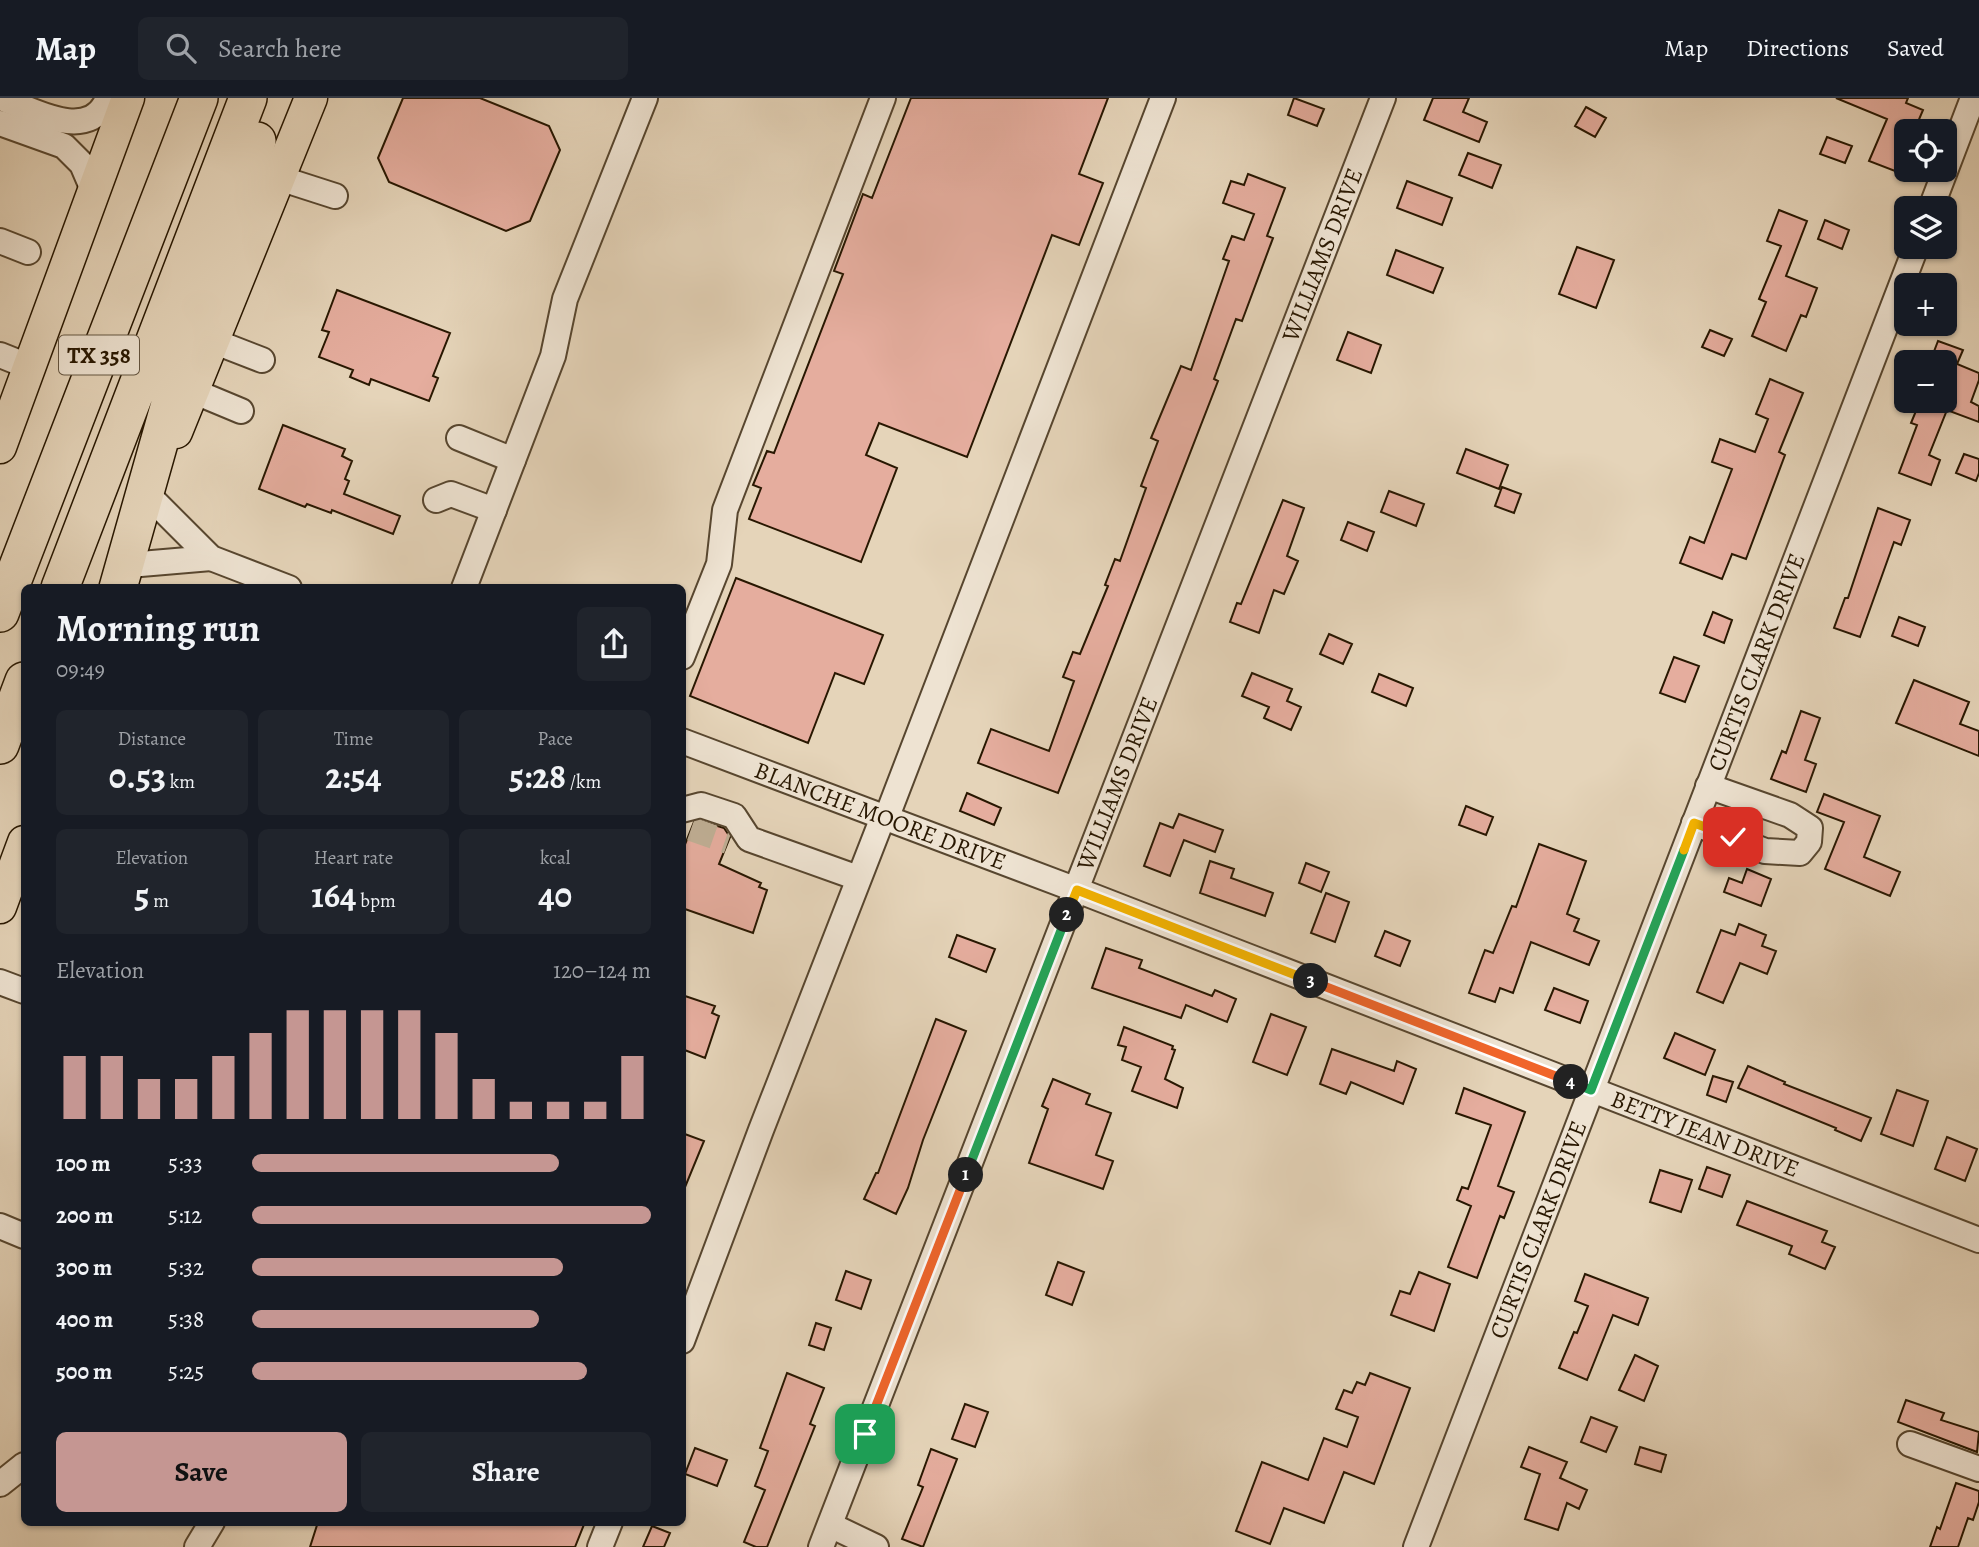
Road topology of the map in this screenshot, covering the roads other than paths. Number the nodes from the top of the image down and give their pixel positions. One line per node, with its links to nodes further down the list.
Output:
1 (1, 98): 2 (street)
2 (108, 98)
3 (128, 98): 15 (main road)
4 (199, 98): 38 (highway, TX 358)
5 (248, 98): 35 (highway, TX 358)
6 (272, 98): 34 (highway)
7 (311, 98): 14 (main road)
8 (645, 98): 29 (street)
9 (883, 98): 39 (street)
10 (1163, 98): 45 (street)
11 (1383, 98): 49 (street, WILLIAMS DRIVE)
12 (1973, 98): 17 (street)
13 (0, 123): 15 (street)
14 (279, 178): 16 (street); 21 (main road)
15 (94, 192): 24 (main road)
16 (335, 196)
17 (1936, 196)
18 (0, 241): 19 (street)
19 (28, 252)
20 (1911, 259): 43 (street, CURTIS CLARK DRIVE)
21 (213, 341): 23 (street); 25 (main road)
22 (0, 355): 24 (street)
23 (262, 360)
24 (30, 367): 28 (main road)
25 (192, 391): 26 (street); 30 (main road)
26 (241, 411)
27 (459, 438): 29 (street)
28 (0, 447)
29 (513, 460): 32 (street)
30 (150, 497): 33 (street); 34 (main road)
31 (436, 500): 32 (street)
32 (494, 510): 37 (street)
33 (211, 558): 34 (street); 36 (street)
34 (122, 580)
35 (62, 584)
36 (279, 584)
37 (466, 584)
38 (0, 613)
39 (686, 647)
40 (21, 689): 42 (highway)
41 (686, 743): 45 (street, BLANCHE MOORE DRIVE)
42 (0, 745)
43 (1708, 786): 46 (street, CURTIS CLARK DRIVE); 46 (street)
44 (686, 816): 48 (street)
45 (884, 818): 48 (street); 49 (street, BLANCHE MOORE DRIVE)
46 (1694, 823): 53 (street, CURTIS CLARK DRIVE)
47 (21, 850): 50 (main road)
48 (858, 878): 57 (street)
49 (1077, 890): 53 (street, BETTY JEAN DRIVE); 65 (street, WILLIAMS DRIVE)
50 (0, 907)
51 (0, 982): 52 (street)
52 (21, 990)
53 (1591, 1090): 56 (street, BETTY JEAN DRIVE); 69 (street, CURTIS CLARK DRIVE)
54 (0, 1226): 55 (street)
55 (21, 1235)
56 (1979, 1240)
57 (692, 1286): 58 (street)
58 (686, 1319)
59 (1910, 1444): 61 (street)
60 (21, 1467): 62 (street)
61 (1979, 1469)
62 (0, 1484)
63 (210, 1526): 66 (street)
64 (608, 1526): 67 (street)
65 (825, 1536): 68 (street)
66 (197, 1547)
67 (600, 1547)
68 (876, 1547)
69 (1416, 1547)

